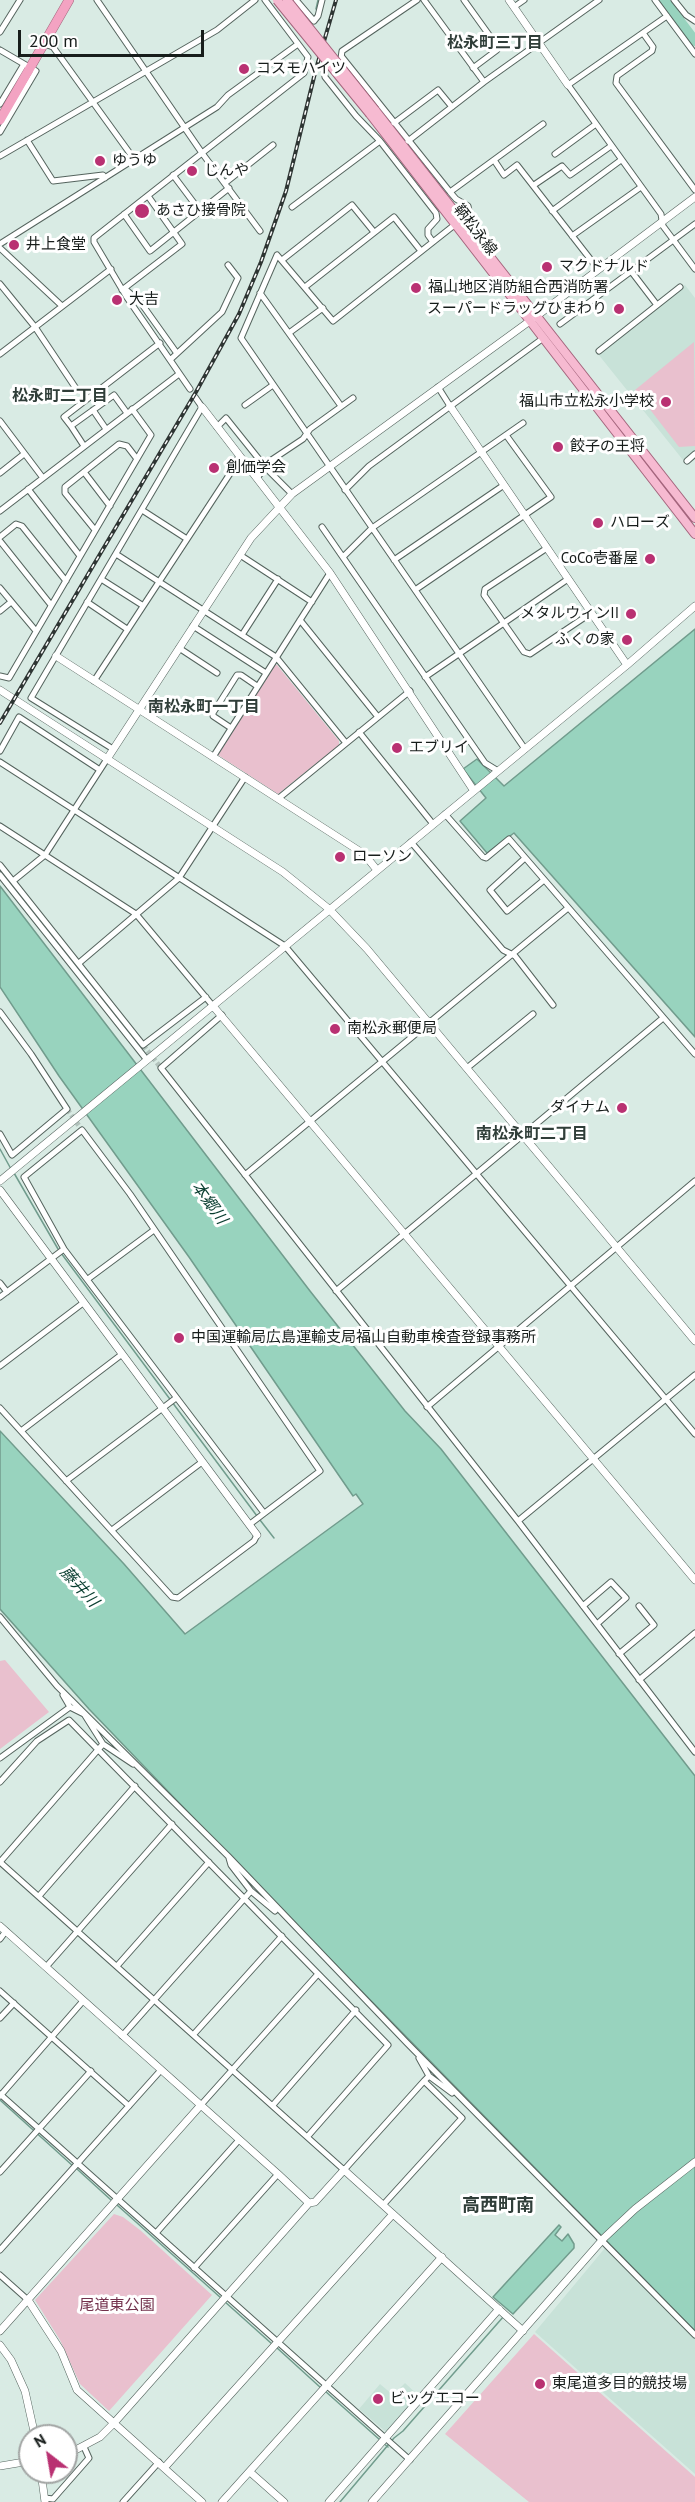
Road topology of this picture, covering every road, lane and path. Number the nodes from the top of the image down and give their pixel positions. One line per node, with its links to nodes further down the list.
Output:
1 (20, 0): 23 (street)
2 (69, 0): 26 (highway)
3 (97, 0): 34 (street)
4 (255, 0): 34 (street)
5 (265, 0): 25 (street)
6 (277, 0): 40 (main road, 鞆松永線, bridge)
7 (286, 0): 40 (main road, 鞆松永線, bridge)
8 (296, 0): 21 (street)
9 (322, 0): 21 (street)
10 (404, 0): 19 (street)
11 (417, 0): 19 (street)
12 (424, 0): 33 (street)
13 (464, 0): 33 (street)
14 (524, 0): 18 (street)
15 (599, 0): 28 (street)
16 (655, 0): 20 (street)
17 (674, 0): 22 (street)
18 (512, 3): 28 (street)
19 (408, 6): 31 (street)
20 (667, 16): 24 (street); 30 (street)
21 (314, 21): 25 (street)
22 (695, 21)
23 (0, 32)
24 (644, 33): 36 (street); 63 (street)
25 (293, 36): 27 (street)
26 (44, 44): 32 (highway); 37 (street)
27 (298, 44): 45 (street); 52 (street)
28 (540, 44): 35 (street); 36 (street)
29 (0, 50): 32 (street)
30 (695, 54)
31 (342, 57): 42 (street); 48 (street)
32 (27, 65): 38 (street); 41 (highway); 46 (street)
33 (473, 68): 35 (street)
34 (146, 72): 37 (street); 45 (street)
35 (484, 82): 39 (street)
36 (568, 85): 44 (street)
37 (94, 101): 47 (street); 55 (street)
38 (0, 104)
39 (452, 107): 42 (street); 49 (street)
40 (373, 112): 71 (main road, 鞆松永線); 74 (main road, 鞆松永線)
41 (0, 120)
42 (394, 123): 49 (street)
43 (543, 124): 56 (street)
44 (596, 124): 51 (street); 53 (street)
45 (183, 128): 52 (street); 55 (street)
46 (0, 132)
47 (27, 140): 54 (street); 59 (street)
48 (380, 141): 67 (street); 80 (street)
49 (408, 141): 64 (street)
50 (273, 145): 61 (street)
51 (611, 146): 57 (street); 60 (street)
52 (201, 153): 58 (street); 61 (street)
53 (555, 154)
54 (0, 156)
55 (134, 159): 59 (street)
56 (494, 160): 60 (street); 64 (street)
57 (621, 160): 62 (street); 69 (street)
58 (173, 176): 65 (street); 68 (street)
59 (105, 178): 81 (street)
60 (534, 185): 69 (street)
61 (227, 186): 68 (street); 75 (street)
62 (641, 187): 72 (street); 78 (street)
63 (695, 190)
64 (450, 192): 71 (street)
65 (148, 196): 70 (street); 76 (street)
66 (695, 197): 72 (street)
67 (292, 207)
68 (200, 211): 76 (street)
69 (552, 211): 78 (street)
70 (124, 214): 76 (street); 85 (street)
71 (462, 219): 74 (street); 97 (main road, 鞆松永線)
72 (662, 222): 79 (street); 86 (street)
73 (695, 224): 79 (street)
74 (453, 225): 80 (street); 98 (main road, 鞆松永線)
75 (260, 231)
76 (173, 232): 92 (street)
77 (374, 232): 82 (street); 83 (street); 90 (street)
78 (572, 236): 86 (street)
79 (673, 240): 87 (street); 88 (street)
80 (433, 242): 82 (street)
81 (0, 246): 95 (street)
82 (421, 251): 96 (street)
83 (282, 260): 90 (street); 93 (street)
84 (228, 264): 105 (street)
85 (111, 268): 92 (street); 95 (street)
86 (598, 269): 97 (street)
87 (695, 269)
88 (631, 271): 94 (street); 99 (street)
89 (0, 284): 100 (street)
90 (305, 287): 96 (street)
91 (680, 287): 94 (street)
92 (124, 289): 103 (street); 105 (street)
93 (260, 293): 101 (street); 109 (street)
94 (657, 305): 104 (street)
95 (62, 306): 100 (street)
96 (323, 308): 101 (street)
97 (538, 315): 98 (street); 150 (main road, 鞆松永線)
98 (528, 321): 102 (main road, 鞆松永線); 110 (street)
99 (560, 324)
100 (35, 327): 106 (street); 112 (street)
101 (289, 333): 116 (street)
102 (542, 339): 117 (street); 154 (main road, 鞆松永線)
103 (160, 343): 107 (street); 123 (street)
104 (599, 351)
105 (176, 352): 107 (street)
106 (0, 354)
107 (171, 359): 108 (street)
108 (179, 374): 111 (street); 120 (street)
109 (273, 385): 115 (street); 126 (street)
110 (438, 387): 117 (street); 135 (street)
111 (190, 389)
112 (77, 390)
113 (195, 397): 118 (street)
114 (352, 398): 116 (street)
115 (244, 405)
116 (341, 406): 126 (street)
117 (450, 406): 129 (street); 143 (street)
118 (202, 407): 124 (street); 147 (street)
119 (93, 410): 120 (street); 123 (street); 125 (street)
120 (130, 411): 125 (street); 133 (street)
121 (0, 421): 130 (street)
122 (523, 423): 127 (street)
123 (71, 426): 128 (street)
124 (217, 427): 132 (street); 136 (street)
125 (106, 429): 128 (street)
126 (307, 434): 135 (street); 136 (street)
127 (506, 435): 129 (street); 149 (street)
128 (84, 446): 139 (street)
129 (481, 452): 141 (street); 152 (street)
130 (24, 454): 138 (street); 139 (street)
131 (695, 454): 134 (street)
132 (239, 455): 140 (street); 156 (street)
133 (137, 459): 137 (street); 145 (street)
134 (687, 461)
135 (330, 466): 143 (street); 144 (street)
136 (266, 468): 140 (street); 144 (street)
137 (84, 472): 145 (street); 153 (street)
138 (0, 473)
139 (43, 478): 142 (street)
140 (258, 478): 146 (street)
141 (504, 485): 149 (street); 162 (street)
142 (28, 489): 148 (street); 160 (street)
143 (345, 490): 152 (street)
144 (292, 494): 146 (street)
145 (110, 506): 153 (street)
146 (279, 507): 159 (street); 163 (street)
147 (142, 510): 156 (street); 158 (street)
148 (0, 511)
149 (524, 515): 157 (street); 170 (street)
150 (695, 518)
151 (322, 527): 161 (street)
152 (372, 528): 161 (street); 162 (street)
153 (95, 530): 160 (street)
154 (695, 534)
155 (0, 539): 167 (street); 174 (street)
156 (187, 539): 168 (street)
157 (547, 548): 166 (street); 181 (street)
158 (116, 554): 164 (street); 168 (street)
159 (240, 555): 165 (street); 177 (street)
160 (80, 556): 167 (street)
161 (343, 557): 194 (street)
162 (394, 561): 170 (street)
163 (330, 573): 173 (street); 198 (street)
164 (101, 579): 172 (street); 175 (street)
165 (278, 579): 173 (street); 185 (street)
166 (568, 579): 179 (street); 181 (street)
167 (66, 580): 174 (street)
168 (158, 581): 175 (street); 177 (street)
169 (0, 588): 171 (street)
170 (415, 590): 187 (street)
171 (11, 602): 178 (street); 184 (street)
172 (87, 602): 183 (street); 188 (street)
173 (312, 602): 180 (street)
174 (51, 605): 184 (street)
175 (142, 605): 183 (street)
176 (695, 606): 190 (street)
177 (203, 610): 182 (street); 185 (street)
178 (0, 611)
179 (591, 613): 181 (street); 190 (street)
180 (300, 620): 189 (street); 200 (street)
181 (504, 623): 187 (street)
182 (193, 626): 186 (street); 192 (street)
183 (127, 629): 195 (street)
184 (36, 631): 193 (street)
185 (242, 635): 189 (street)
186 (179, 648): 191 (street); 199 (street)
187 (459, 654): 194 (street); 205 (street)
188 (56, 656): 195 (street); 204 (street)
189 (276, 657): 192 (street); 203 (street)
190 (627, 665): 205 (street)
191 (217, 673)
192 (266, 673): 196 (street)
193 (0, 676)
194 (425, 677): 211 (street)
195 (94, 681): 199 (street)
196 (257, 686): 201 (street); 201 (street)
197 (0, 690): 208 (street)
198 (410, 691): 200 (street); 213 (street)
199 (140, 709): 204 (street); 207 (street)
200 (378, 717): 202 (street)
201 (231, 728): 207 (street)
202 (359, 732): 203 (street); 217 (street)
203 (346, 743): 214 (street)
204 (113, 749): 208 (street)
205 (525, 749): 211 (street)
206 (0, 751): 210 (street)
207 (213, 757): 212 (street)
208 (107, 759): 210 (street); 219 (street)
209 (0, 762): 215 (street)
210 (100, 770): 215 (street)
211 (496, 773): 213 (street)
212 (245, 777): 214 (street); 219 (street)
213 (475, 790): 216 (street)
214 (279, 798): 224 (street)
215 (74, 811): 221 (street); 226 (street)
216 (445, 814): 217 (street); 222 (street)
217 (433, 824): 220 (street)
218 (0, 826): 221 (street)
219 (212, 827): 226 (street); 230 (street)
220 (411, 842): 224 (street); 233 (street)
221 (45, 855): 228 (street); 231 (street)
222 (525, 858): 227 (street); 227 (street)
223 (0, 865): 228 (street)
224 (377, 870): 230 (street)
225 (0, 875): 244 (street)
226 (179, 878): 231 (street); 232 (street)
227 (544, 880): 229 (street)
228 (13, 881): 234 (street)
229 (568, 908): 233 (street); 241 (street)
230 (329, 909): 232 (street); 242 (street)
231 (136, 914): 234 (street); 235 (street)
232 (285, 946): 237 (street); 245 (street)
233 (509, 954): 236 (street); 242 (street)
234 (79, 963): 235 (street)
235 (206, 997): 237 (street)
236 (554, 1005)
237 (213, 1006): 240 (street); 244 (street)
238 (0, 1012): 248 (street)
239 (533, 1014): 246 (street)
240 (222, 1015): 247 (street); 251 (street)
241 (663, 1018): 243 (street); 249 (street)
242 (428, 1022): 245 (street); 246 (street)
243 (695, 1054)
244 (146, 1061): 252 (street)
245 (382, 1062): 247 (street); 250 (street)
246 (467, 1068): 249 (street)
247 (310, 1121): 251 (street); 256 (street)
248 (0, 1134)
249 (522, 1136): 250 (street); 257 (street)
250 (476, 1174): 256 (street); 262 (street)
251 (246, 1175): 263 (street)
252 (0, 1181)
253 (695, 1181): 257 (street)
254 (0, 1190): 259 (street)
255 (154, 1230): 258 (street); 260 (street); 282 (street)
256 (404, 1234): 263 (street); 268 (street)
257 (616, 1247): 262 (street); 267 (street)
258 (64, 1249): 259 (street); 260 (street)
259 (52, 1257): 264 (street); 266 (street)
260 (88, 1279): 272 (street)
261 (0, 1283): 264 (street)
262 (570, 1286): 268 (street); 273 (street)
263 (336, 1291): 275 (street)
264 (7, 1292): 265 (street)
265 (0, 1297)
266 (83, 1303): 269 (street); 270 (street)
267 (695, 1341)
268 (498, 1346): 275 (street); 279 (street)
269 (121, 1355): 274 (street); 277 (street)
270 (0, 1366)
271 (695, 1375): 273 (street)
272 (176, 1398): 274 (street); 282 (street)
273 (666, 1400): 278 (street); 279 (street)
274 (165, 1407): 280 (street); 281 (street)
275 (427, 1407): 283 (street)
276 (0, 1408): 277 (street)
277 (21, 1431): 281 (street)
278 (695, 1434)
279 (593, 1460): 283 (street); 287 (street)
280 (202, 1462): 284 (street); 285 (street)
281 (66, 1481): 285 (street)
282 (264, 1513): 284 (street)
283 (518, 1521): 288 (street)
284 (250, 1524): 286 (street)
285 (112, 1530): 286 (street)
286 (256, 1535)
287 (695, 1580)
288 (583, 1606): 291 (street); 291 (street)
289 (639, 1606): 293 (street)
290 (0, 1617): 295 (street)
291 (597, 1624): 293 (street)
292 (695, 1633): 294 (street)
293 (620, 1654): 294 (street)
294 (639, 1680): 299 (street)
295 (57, 1686): 296 (street); 297 (street)
296 (70, 1707): 297 (street); 300 (street)
297 (84, 1713): 298 (street); 301 (street)
298 (101, 1747): 301 (street); 302 (street); 303 (street); 306 (street)
299 (695, 1752)
300 (0, 1758)
301 (134, 1763): 305 (street)
302 (0, 1782)
303 (135, 1786): 304 (street); 309 (street)
304 (172, 1824): 307 (street); 313 (street)
305 (228, 1857): 308 (street); 311 (street)
306 (0, 1862): 309 (street)
307 (209, 1862): 310 (street); 317 (street)
308 (251, 1891): 310 (street); 311 (street)
309 (39, 1896): 313 (street)
310 (245, 1898): 315 (street); 321 (street)
311 (284, 1915): 329 (street)
312 (0, 1926): 314 (street)
313 (77, 1930): 317 (street); 318 (street)
314 (6, 1932): 316 (street); 318 (street)
315 (282, 1935): 319 (street); 326 (street)
316 (0, 1939)
317 (117, 1966): 321 (street)
318 (46, 1967): 322 (street)
319 (318, 1974): 324 (street); 331 (street)
320 (0, 1991): 323 (street)
321 (154, 2000): 326 (street); 327 (street)
322 (83, 2001): 327 (street); 328 (street)
323 (14, 2003): 325 (street); 328 (street)
324 (356, 2010): 336 (street); 340 (street)
325 (0, 2018)
326 (194, 2034): 331 (street)
327 (122, 2036): 330 (street)
328 (51, 2037): 332 (street); 334 (street)
329 (407, 2043): 333 (street); 335 (street)
330 (161, 2070): 337 (street); 338 (street)
331 (233, 2070): 336 (street); 338 (street)
332 (91, 2072): 337 (street); 339 (street)
333 (427, 2079): 335 (street); 344 (street); 349 (street)
334 (0, 2095): 339 (street)
335 (458, 2095): 352 (street)
336 (273, 2105): 340 (street)
337 (129, 2106): 343 (street)
338 (200, 2106): 341 (street); 347 (street)
339 (37, 2131): 343 (street); 345 (street)
340 (308, 2136): 344 (street)
341 (239, 2140): 346 (street); 351 (street)
342 (695, 2162): 352 (street)
343 (76, 2166): 347 (street); 353 (street)
344 (344, 2170): 348 (street); 349 (street)
345 (0, 2172)
346 (278, 2174): 348 (street); 355 (street)
347 (115, 2202): 351 (street); 358 (street)
348 (309, 2204): 357 (street)
349 (383, 2205): 350 (street)
350 (393, 2214): 354 (street); 364 (street)
351 (156, 2233): 355 (street)
352 (603, 2239): 361 (street); 362 (street)
353 (0, 2250)
354 (442, 2257): 359 (street); 365 (street)
355 (194, 2268): 357 (street)
356 (0, 2275): 358 (street)
357 (225, 2299): 364 (street); 366 (street)
358 (28, 2300): 360 (street); 366 (street)
359 (503, 2313): 361 (street); 368 (street)
360 (0, 2331)
361 (523, 2331): 371 (street)
362 (695, 2335)
363 (0, 2345): 367 (street)
364 (276, 2345): 365 (street); 373 (street)
365 (325, 2388): 368 (street); 375 (street)
366 (114, 2423): 369 (street); 373 (street)
367 (33, 2424)
368 (386, 2441): 371 (street); 382 (street)
369 (84, 2447): 370 (street); 377 (street)
370 (78, 2450)
371 (410, 2460): 383 (street)
372 (18, 2463): 374 (street)
373 (162, 2465): 378 (street); 379 (street)
374 (0, 2466)
375 (250, 2472): 380 (street); 381 (street)
376 (43, 2484): 377 (street)
377 (45, 2500)
378 (198, 2500)
379 (123, 2502)
380 (222, 2502)
381 (284, 2502)
382 (328, 2502)
383 (372, 2502)

